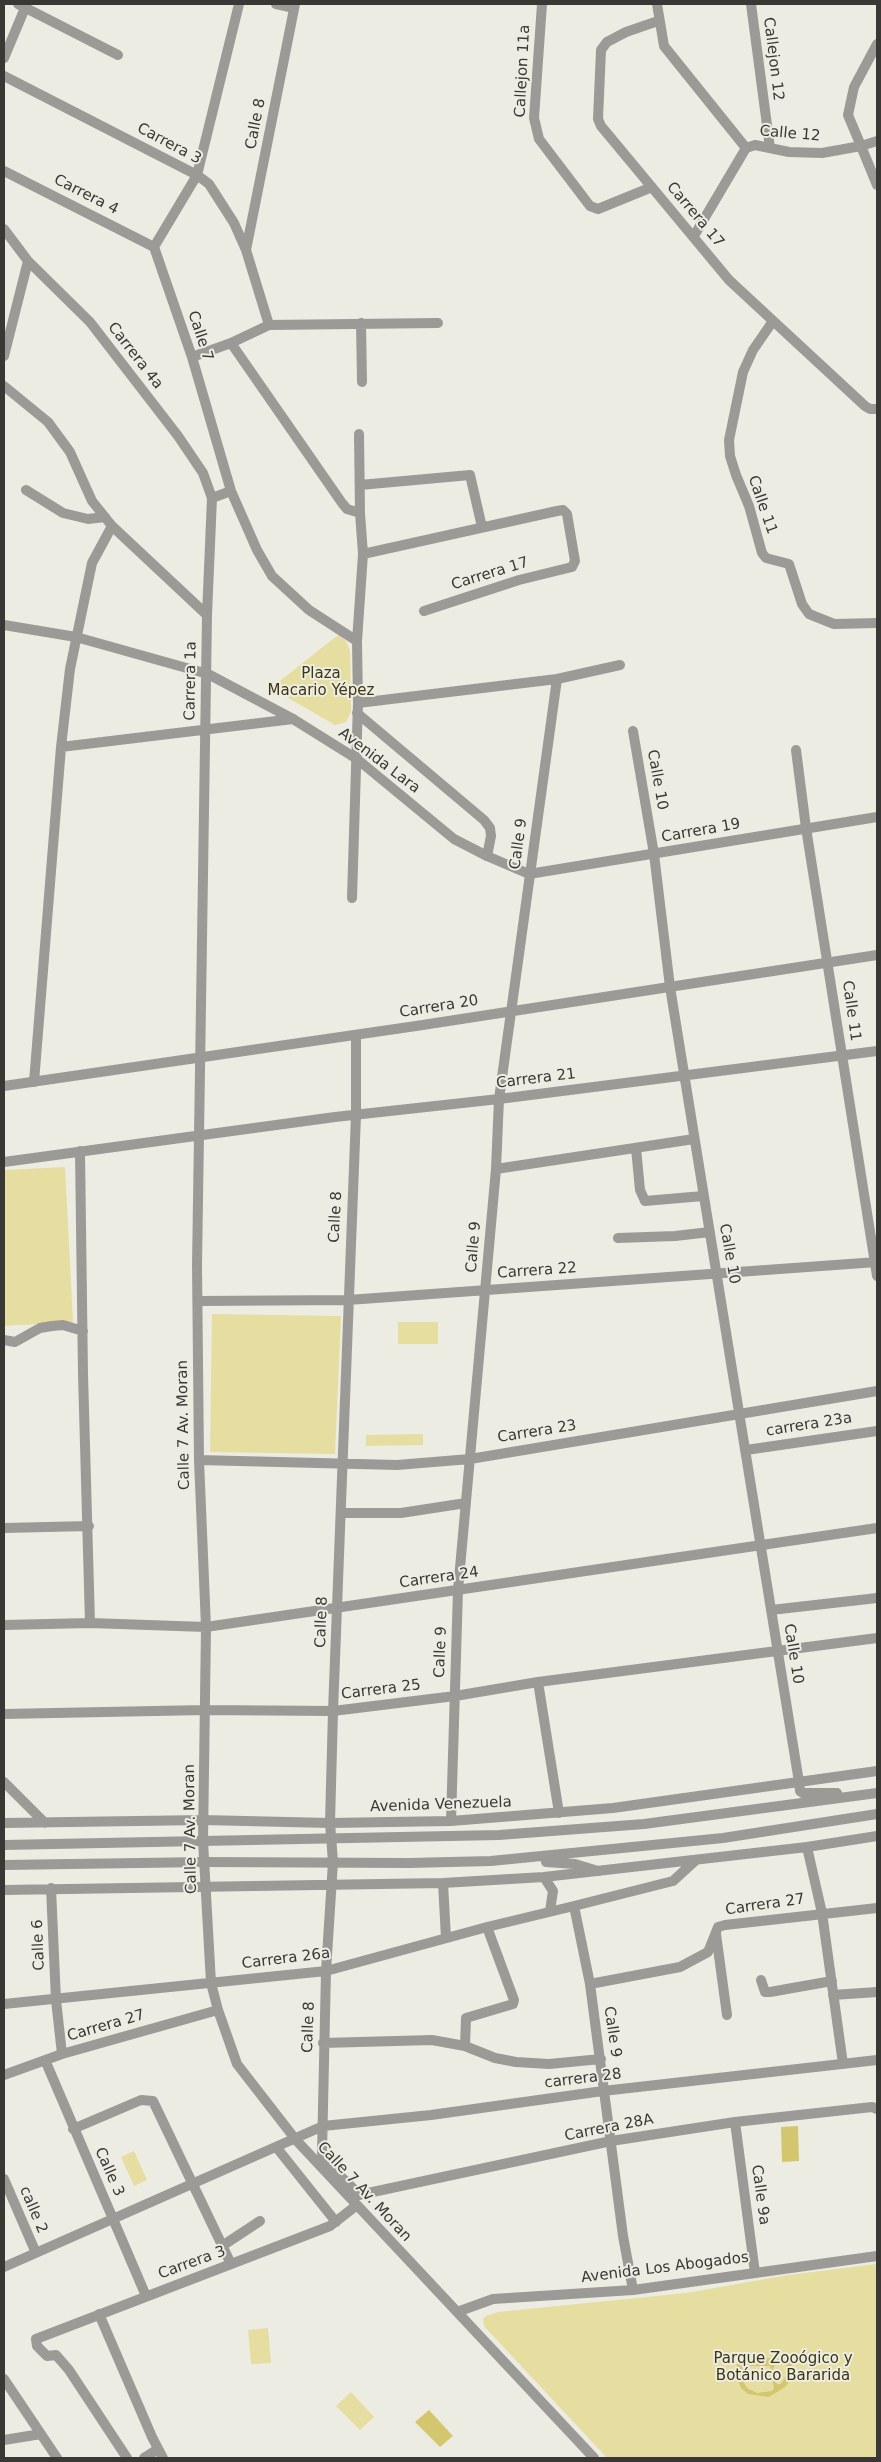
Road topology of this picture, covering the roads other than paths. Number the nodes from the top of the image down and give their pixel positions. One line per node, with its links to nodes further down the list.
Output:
1 (239, 4): 18 (street)
2 (276, 4): 7 (street)
3 (542, 4): 20 (street, Callejon 11a)
4 (657, 4): 8 (street)
5 (751, 4): 16 (street, Callejon 12)
6 (22, 6): 10 (street); 11 (street)
7 (295, 6): 24 (street, Calle 8)
8 (658, 21): 15 (street); 20 (street, Carrera 17)
9 (877, 44): 14 (street)
10 (118, 56)
11 (4, 58)
12 (4, 76): 18 (street, Carrera 3)
13 (877, 141): 14 (street, Calle 12)
14 (861, 146): 16 (street, Calle 12); 19 (street)
15 (746, 148): 16 (street, Calle 12); 22 (street, Calle 12)
16 (770, 148)
17 (4, 171): 23 (street, Carrera 4)
18 (197, 175): 23 (street); 24 (street, Carrera 3)
19 (877, 185)
20 (652, 187): 22 (street, Carrera 17)
21 (4, 229): 25 (street, Carrera 4a)
22 (694, 236): 26 (street, Carrera 17)
23 (154, 247): 32 (street, Calle 7)
24 (246, 250): 29 (street, Carrera 3)
25 (28, 262): 31 (street); 40 (street, Carrera 4a)
26 (773, 321): 35 (street, Carrera 17); 48 (street, Calle 11)
27 (361, 323): 28 (street); 29 (street); 33 (street)
28 (438, 323)
29 (269, 325): 30 (street)
30 (231, 342): 32 (street); 41 (street)
31 (4, 356)
32 (192, 357): 39 (street, Calle 7)
33 (362, 382)
34 (4, 386): 42 (street)
35 (877, 410)
36 (360, 434): 37 (street)
37 (360, 485): 41 (street); 44 (street)
38 (26, 490): 42 (street)
39 (231, 491): 40 (street); 51 (street, Calle 7)
40 (212, 498): 47 (street)
41 (360, 512): 45 (street)
42 (105, 517): 43 (street)
43 (112, 526): 47 (street); 50 (street)
44 (482, 527): 45 (street, Carrera 17); 46 (street, Carrera 17)
45 (363, 554): 51 (street)
46 (424, 611)
47 (208, 614): 53 (street, Carrera 1a)
48 (877, 624)
49 (4, 625): 50 (street, Avenida Lara)
50 (76, 637): 53 (street, Avenida Lara); 59 (street)
51 (357, 641): 55 (street)
52 (620, 665): 54 (street)
53 (208, 674): 56 (street, Avenida Lara); 57 (street, Carrera 1a)
54 (557, 679): 55 (street); 66 (street, Calle 9)
55 (358, 708): 61 (street); 65 (street)
56 (293, 719): 57 (street); 61 (street, Avenida Lara)
57 (205, 729): 59 (street); 75 (street, Carrera 1a)
58 (633, 731): 64 (street, Calle 10)
59 (61, 747): 77 (street)
60 (796, 750): 63 (street, Calle 11)
61 (357, 759): 65 (street, Avenida Lara); 67 (street)
62 (877, 817): 63 (street, Carrera 19)
63 (806, 828): 64 (street, Carrera 19); 69 (street, Calle 11)
64 (654, 854): 66 (street, Carrera 19); 70 (street, Calle 10)
65 (487, 856): 66 (street, Avenida Lara)
66 (530, 874): 71 (street, Calle 9)
67 (352, 898)
68 (877, 955): 69 (street, Carrera 20)
69 (829, 962): 70 (street, Carrera 20); 74 (street, Calle 11)
70 (670, 987): 71 (street, Carrera 20); 76 (street, Calle 10)
71 (510, 1012): 72 (street, Carrera 20); 79 (street, Calle 9)
72 (356, 1035): 75 (street, Carrera 20); 80 (street, Calle 8)
73 (877, 1051): 74 (street, Carrera 21)
74 (842, 1057): 76 (street, Carrera 21); 90 (street, Calle 11)
75 (199, 1058): 77 (street, Carrera 20); 81 (street, Calle 7 Av. Moran)
76 (684, 1076): 79 (street, Carrera 21); 82 (street, Calle 10)
77 (34, 1082): 78 (street, Carrera 20)
78 (4, 1086)
79 (499, 1099): 80 (street, Carrera 21); 86 (street, Calle 9)
80 (356, 1115): 81 (street, Carrera 21); 94 (street, Calle 8)
81 (198, 1136): 84 (street, Carrera 21); 95 (street, Calle 7 Av. Moran)
82 (694, 1139): 83 (street); 87 (street, Calle 10)
83 (636, 1148): 86 (street); 87 (street)
84 (80, 1150): 85 (street, Carrera 21); 96 (street)
85 (4, 1162)
86 (496, 1169): 93 (street, Calle 9)
87 (703, 1196): 88 (street, Calle 10)
88 (710, 1232): 89 (street); 91 (street, Calle 10)
89 (618, 1238)
90 (876, 1262): 91 (street, Carrera 22); 92 (street, Calle 11)
91 (718, 1274): 93 (street, Carrera 22); 99 (street, Calle 10)
92 (877, 1276)
93 (485, 1290): 94 (street, Carrera 22); 102 (street, Calle 9)
94 (348, 1300): 95 (street, Carrera 22); 104 (street, Calle 8)
95 (198, 1301): 103 (street, Calle 7 Av. Moran)
96 (83, 1331): 97 (street); 107 (street)
97 (4, 1340)
98 (877, 1391): 99 (street, Carrera 23)
99 (740, 1414): 101 (street, Calle 10); 102 (street, Carrera 23)
100 (877, 1431): 101 (street, carrera 23a)
101 (746, 1450): 110 (street, Calle 10)
102 (470, 1459): 104 (street, Carrera 23); 105 (street, Calle 9)
103 (199, 1460): 104 (street, Carrera 23); 117 (street, Calle 7 Av. Moran)
104 (344, 1463): 106 (street, Calle 8)
105 (466, 1503): 106 (street); 111 (street, Calle 9)
106 (341, 1513): 113 (street, Calle 8)
107 (89, 1526): 108 (street); 115 (street)
108 (4, 1528)
109 (877, 1528): 110 (street, Carrera 24)
110 (762, 1545): 111 (street, Carrera 24); 114 (street, Calle 10)
111 (458, 1590): 113 (street, Carrera 24); 121 (street, Calle 9)
112 (877, 1598): 114 (street)
113 (337, 1608): 117 (street, Carrera 24); 123 (street, Calle 8)
114 (771, 1610): 119 (street, Calle 10)
115 (90, 1623): 116 (street, Carrera 24); 117 (street, Carrera 24)
116 (4, 1625)
117 (206, 1627): 122 (street, Calle 7 Av. Moran)
118 (877, 1638): 119 (street, Carrera 25)
119 (777, 1651): 120 (street, Carrera 25); 127 (street, Calle 10)
120 (538, 1682): 121 (street, Carrera 25); 130 (street)
121 (455, 1696): 123 (street, Carrera 25); 133 (street, Calle 9)
122 (205, 1710): 123 (street, Carrera 25); 124 (street, Carrera 25); 132 (street, Calle 7 Av. Moran)
123 (333, 1711): 136 (street, Calle 8)
124 (4, 1714)
125 (877, 1771): 127 (street, Avenida Venezuela)
126 (4, 1782): 135 (street)
127 (799, 1782): 129 (street); 130 (street, Avenida Venezuela)
128 (877, 1793): 129 (street, Avenida Venezuela)
129 (852, 1796): 138 (street, Avenida Venezuela)
130 (560, 1813): 133 (street, Avenida Venezuela)
131 (877, 1814): 142 (street)
132 (203, 1820): 135 (street, Avenida Venezuela); 136 (street, Avenida Venezuela); 139 (street, Calle 7 Av. Moran)
133 (451, 1821): 136 (street, Avenida Venezuela)
134 (4, 1823): 135 (street, Avenida Venezuela)
135 (45, 1823)
136 (330, 1823): 138 (street, Calle 8)
137 (877, 1836): 141 (street)
138 (332, 1840): 139 (street, Avenida Venezuela); 145 (street, Calle 8)
139 (203, 1841): 140 (street, Avenida Venezuela); 144 (street, Calle 7 Av. Moran)
140 (4, 1845)
141 (808, 1847): 143 (street); 157 (street)
142 (520, 1858): 145 (street); 147 (street)
143 (696, 1860): 147 (street); 154 (street, Carrera 26a)
144 (205, 1862): 145 (street); 146 (street); 151 (street, Calle 7 Av. Moran)
145 (333, 1862): 150 (street, Calle 8)
146 (4, 1865)
147 (598, 1871): 148 (street)
148 (544, 1877): 149 (street); 156 (street)
149 (443, 1882): 150 (street); 160 (street)
150 (330, 1885): 151 (street); 161 (street, Calle 8)
151 (206, 1886): 152 (street); 164 (street, Calle 7 Av. Moran)
152 (51, 1888): 153 (street); 168 (street, Calle 6)
153 (4, 1890)
154 (570, 1906): 156 (street, Carrera 26a); 165 (street, Calle 9)
155 (877, 1908): 157 (street, Carrera 27)
156 (550, 1910): 158 (street, Carrera 26a)
157 (822, 1913): 159 (street, Carrera 27); 163 (street)
158 (488, 1927): 160 (street, Carrera 26a); 173 (street)
159 (716, 1933): 165 (street, Carrera 27); 171 (street)
160 (446, 1938): 161 (street, Carrera 26a)
161 (326, 1971): 164 (street, Carrera 26a); 172 (street, Calle 8)
162 (761, 1980): 163 (street)
163 (832, 1981): 167 (street)
164 (211, 1984): 168 (street, Carrera 26a); 170 (street, Calle 7 Av. Moran)
165 (590, 1984): 175 (street, Calle 9)
166 (877, 1992): 167 (street)
167 (833, 1995): 178 (street)
168 (56, 2000): 169 (street, Carrera 26a); 174 (street, Calle 6)
169 (4, 2004)
170 (218, 2010): 174 (street, Carrera 27); 185 (street, Calle 7 Av. Moran)
171 (727, 2015)
172 (323, 2043): 173 (street); 183 (street, Calle 8)
173 (465, 2046): 175 (street)
174 (62, 2054): 176 (street, Carrera 27)
175 (601, 2059): 180 (street, Calle 9)
176 (45, 2060): 179 (street, Carrera 27); 184 (street, Calle 3)
177 (877, 2060): 178 (street, carrera 28)
178 (843, 2064): 180 (street, carrera 28)
179 (4, 2076)
180 (603, 2091): 183 (street, carrera 28); 186 (street, Calle 9)
181 (877, 2109): 182 (street, Carrera 28A)
182 (735, 2122): 186 (street, Carrera 28A); 200 (street, Calle 9a)
183 (323, 2126): 185 (street, carrera 28); 191 (street, Calle 8)
184 (73, 2129): 189 (street); 192 (street, Calle 3)
185 (296, 2140): 187 (street, carrera 28); 190 (street, Calle 7 Av. Moran)
186 (610, 2141): 191 (street, Carrera 28A); 201 (street, Calle 9)
187 (277, 2148): 189 (street, carrera 28); 194 (street)
188 (4, 2179): 196 (street, calle 2)
189 (192, 2183): 192 (street, carrera 28); 195 (street)
190 (349, 2198): 191 (street, Carrera 28A)
191 (358, 2200): 194 (street, Carrera 3); 203 (street, Calle 7 Av. Moran)
192 (112, 2218): 196 (street, carrera 28); 202 (street, Calle 3)
193 (260, 2221): 195 (street)
194 (336, 2222): 198 (street, Carrera 3)
195 (222, 2246): 198 (street)
196 (36, 2253): 199 (street, carrera 28)
197 (877, 2256): 200 (street, Avenida Los Abogados)
198 (231, 2264): 202 (street, Carrera 3)
199 (4, 2267)
200 (755, 2273): 201 (street, Avenida Los Abogados)
201 (633, 2290): 203 (street, Avenida Los Abogados)
202 (146, 2296): 204 (street, Carrera 3)
203 (457, 2312): 212 (street, Calle 7 Av. Moran)
204 (99, 2314): 208 (street); 210 (street, Carrera 3)
205 (4, 2380): 206 (street)
206 (41, 2434): 207 (street); 209 (street)
207 (4, 2440)
208 (160, 2454): 211 (street)
209 (57, 2458)
210 (127, 2458)
211 (144, 2458)
212 (594, 2458)

